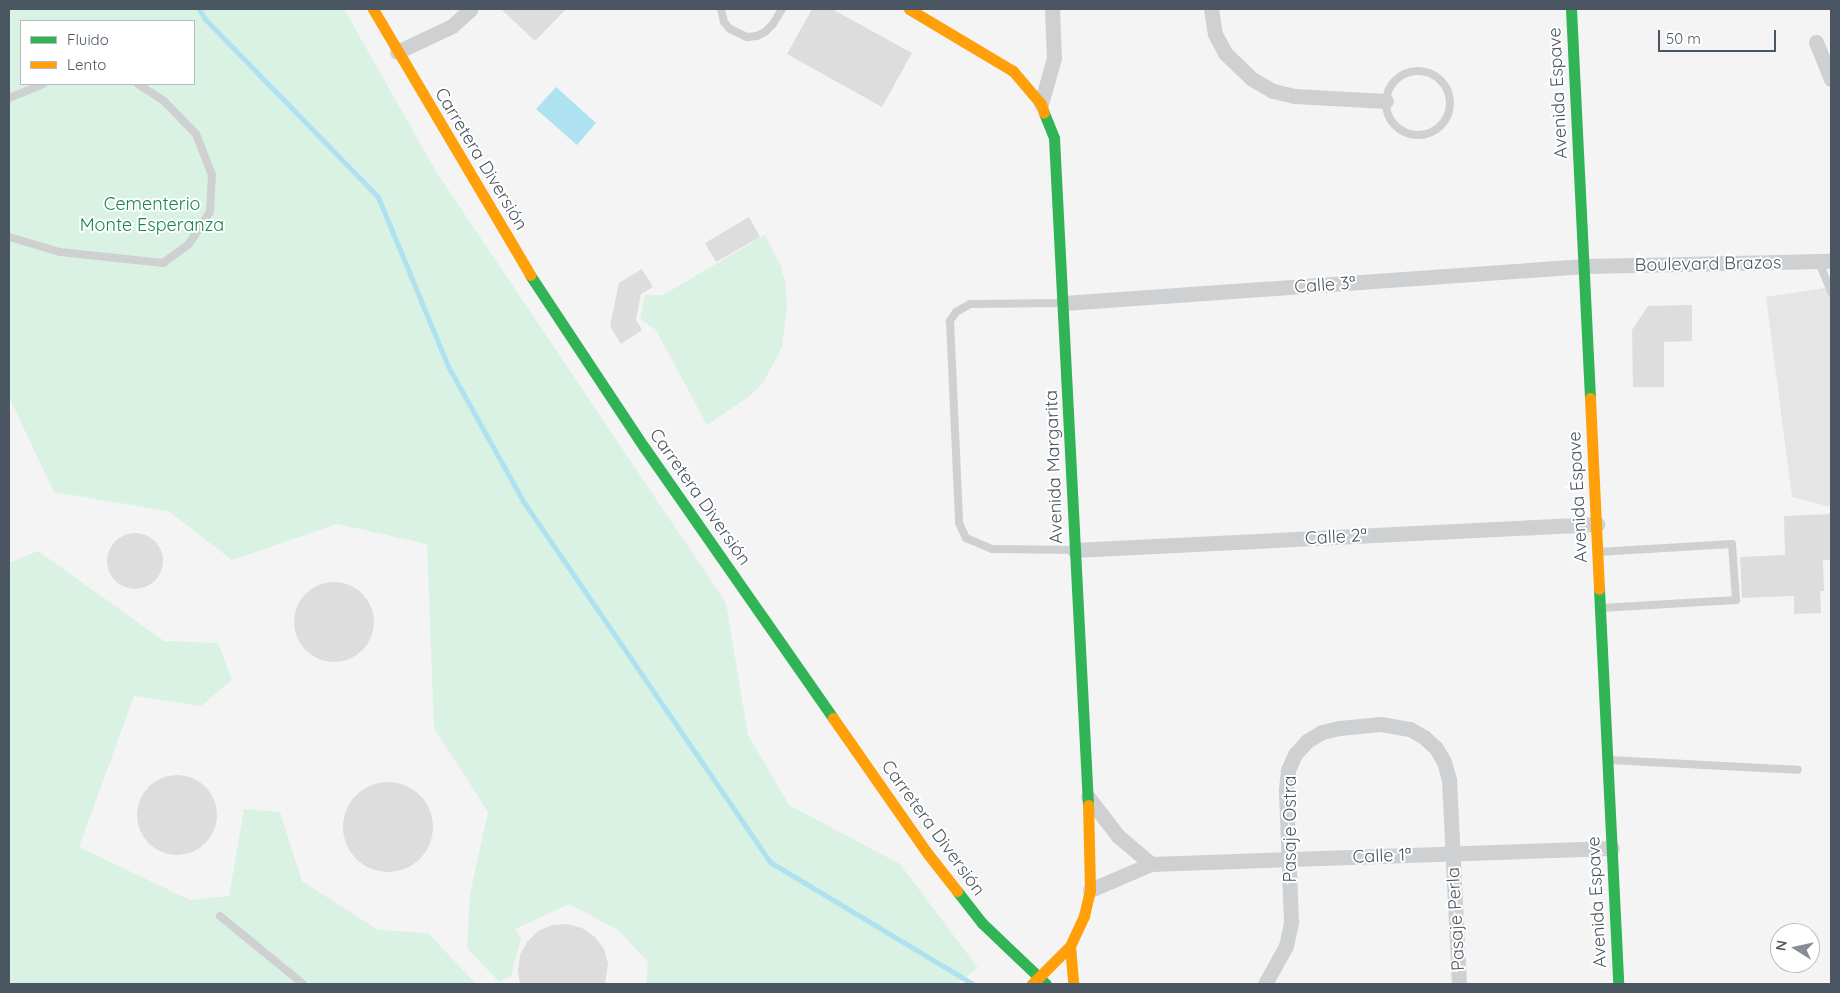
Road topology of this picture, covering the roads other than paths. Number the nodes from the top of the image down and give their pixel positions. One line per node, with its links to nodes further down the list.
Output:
1 (373, 9): 10 (street, Carretera Diversión)
2 (471, 9): 10 (street)
3 (721, 9): 4 (lane)
4 (782, 9)
5 (908, 9): 16 (street, Avenida Margarita)
6 (1052, 9): 16 (street)
7 (1211, 9): 15 (street)
8 (1572, 9): 19 (street, Avenida Espave)
9 (1816, 42): 11 (street)
10 (397, 52): 36 (street, Carretera Diversión)
11 (1831, 79)
12 (41, 85): 14 (lane)
13 (140, 85): 17 (lane)
14 (9, 98)
15 (1386, 101): 15 (lane)
16 (1040, 104): 21 (street, Avenida Margarita)
17 (9, 237)
18 (1825, 262): 19 (street, Boulevard Brazos); 20 (lane)
19 (1585, 266): 21 (street, Calle 3ª); 22 (street, Avenida Espave)
20 (1831, 292)
21 (1064, 303): 23 (street, Avenida Margarita); 23 (lane)
22 (1597, 524): 23 (street, Calle 2ª); 24 (street, Avenida Espave)
23 (1074, 550): 28 (street, Avenida Margarita)
24 (1598, 552): 25 (street, Avenida Espave); 25 (lane)
25 (1601, 608): 26 (street, Avenida Espave)
26 (1608, 760): 27 (lane); 29 (street, Avenida Espave)
27 (1798, 770)
28 (1088, 798): 32 (street); 33 (street, Avenida Margarita)
29 (1612, 848): 30 (street, Calle 1ª); 41 (street, Avenida Espave)
30 (1453, 853): 31 (street, Calle 1ª); 31 (street, Pasaje Ostra); 40 (street, Pasaje Perla)
31 (1290, 859): 32 (street, Calle 1ª); 39 (street, Pasaje Ostra)
32 (1151, 864): 33 (street)
33 (1090, 890): 35 (street, Avenida Margarita)
34 (220, 916): 37 (lane)
35 (1070, 946): 36 (street, Avenida Margarita); 38 (street)
36 (1038, 982)
37 (302, 984)
38 (1073, 984)
39 (1266, 984)
40 (1459, 984)
41 (1618, 984)

